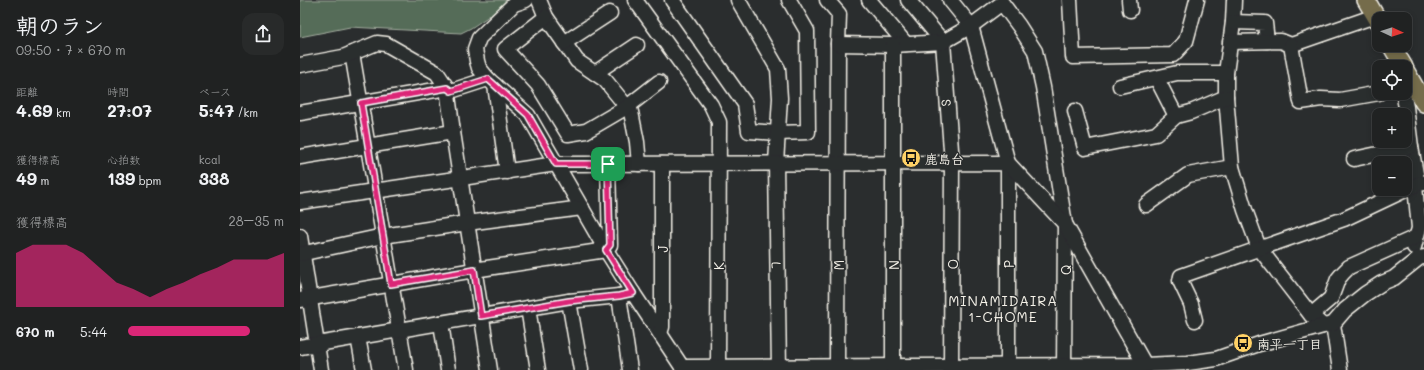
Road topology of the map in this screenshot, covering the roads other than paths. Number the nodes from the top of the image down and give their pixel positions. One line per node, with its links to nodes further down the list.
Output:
1 (526, 0): 36 (street)
2 (539, 0): 17 (street)
3 (635, 0): 63 (street, K)
4 (672, 0): 48 (street)
5 (738, 0): 48 (street, L)
6 (789, 0): 48 (street)
7 (827, 0): 25 (street, M)
8 (869, 0): 26 (street)
9 (908, 0): 22 (street)
10 (950, 0): 20 (street)
11 (1070, 0): 30 (street)
12 (1197, 0): 30 (street)
13 (1234, 0): 19 (street)
14 (1366, 0): 15 (main road)
15 (1373, 12)
16 (610, 13): 24 (street)
17 (546, 18): 24 (street); 43 (street)
18 (1372, 21): 28 (street)
19 (1233, 22): 21 (street); 23 (street)
20 (971, 26): 22 (street); 58 (street); 73 (street)
21 (1267, 41): 23 (street); 28 (street)
22 (943, 42): 26 (street); 57 (street, S)
23 (1230, 42): 33 (street)
24 (564, 43): 32 (street)
25 (838, 44): 26 (street); 55 (street, M)
26 (899, 44): 56 (street, N)
27 (637, 45): 32 (street)
28 (1291, 45): 40 (street)
29 (352, 53): 31 (street); 39 (street); 42 (street)
30 (1172, 55): 34 (street)
31 (300, 65)
32 (595, 73): 43 (street)
33 (1226, 73): 34 (street); 41 (street)
34 (1173, 74): 35 (street)
35 (1157, 78): 38 (street); 46 (street)
36 (491, 82): 39 (street); 59 (street); 65 (street)
37 (659, 82): 43 (street)
38 (1120, 86)
39 (447, 88): 42 (street); 47 (street)
40 (1372, 94)
41 (1226, 97): 46 (street); 64 (street)
42 (361, 103): 45 (street); 49 (street)
43 (627, 107): 61 (street)
44 (1075, 111): 46 (street)
45 (300, 113)
46 (1176, 116)
47 (453, 132): 49 (street); 66 (street)
48 (778, 133): 54 (street, L)
49 (368, 146): 52 (street); 68 (street)
50 (1406, 148): 53 (street)
51 (1411, 148): 67 (street)
52 (300, 157)
53 (1354, 159)
54 (776, 163): 55 (street); 63 (street); 107 (street, L)
55 (838, 163): 56 (street); 101 (street, M)
56 (893, 163): 57 (street); 102 (street, N)
57 (952, 163): 58 (street); 103 (street, O)
58 (1008, 163): 73 (street); 104 (street, P)
59 (556, 164): 60 (street); 65 (street); 71 (street)
60 (608, 164): 61 (street); 78 (street)
61 (638, 164): 62 (street)
62 (662, 164): 63 (street); 94 (street, J)
63 (718, 164): 100 (street, K)
64 (1232, 167): 70 (street); 77 (street)
65 (508, 172): 66 (street)
66 (460, 178): 68 (street); 72 (street)
67 (1419, 184): 76 (street); 77 (street)
68 (376, 191): 69 (street); 75 (street)
69 (300, 202)
70 (1146, 205)
71 (582, 208): 72 (street); 78 (street)
72 (467, 223): 75 (street); 81 (street)
73 (1065, 224): 99 (street); 105 (street, Q)
74 (300, 236): 79 (street)
75 (383, 236): 79 (street); 82 (street)
76 (1416, 237): 80 (street); 88 (street)
77 (1260, 248): 88 (street); 90 (street)
78 (606, 250): 81 (street); 83 (street)
79 (301, 254): 85 (street)
80 (1421, 260): 92 (street)
81 (474, 270): 82 (street); 89 (street)
82 (391, 284): 85 (street); 93 (street)
83 (633, 293): 84 (street); 94 (street)
84 (619, 296): 86 (street); 115 (street)
85 (305, 299): 96 (street)
86 (569, 301): 87 (street); 114 (street)
87 (528, 308): 89 (street); 113 (street)
88 (1311, 315): 92 (street)
89 (481, 316): 91 (street); 112 (street)
90 (1195, 320)
91 (441, 323): 93 (street); 111 (street)
92 (1328, 325): 99 (street); 116 (street)
93 (399, 330): 95 (street); 110 (street)
94 (660, 333): 106 (street)
95 (358, 336): 96 (street); 109 (street)
96 (316, 344): 97 (street); 108 (street)
97 (300, 347)
98 (1116, 367): 99 (street); 105 (street)
99 (1145, 367)
100 (718, 368): 106 (street); 107 (street)
101 (837, 368): 102 (street); 107 (street)
102 (892, 368): 103 (street)
103 (951, 368): 104 (street)
104 (1008, 368): 105 (street)
105 (1064, 368)
106 (683, 369)
107 (779, 369)
108 (321, 370)
109 (364, 370)
110 (406, 370)
111 (448, 370)
112 (490, 370)
113 (538, 370)
114 (581, 370)
115 (630, 370)
116 (1340, 370)

